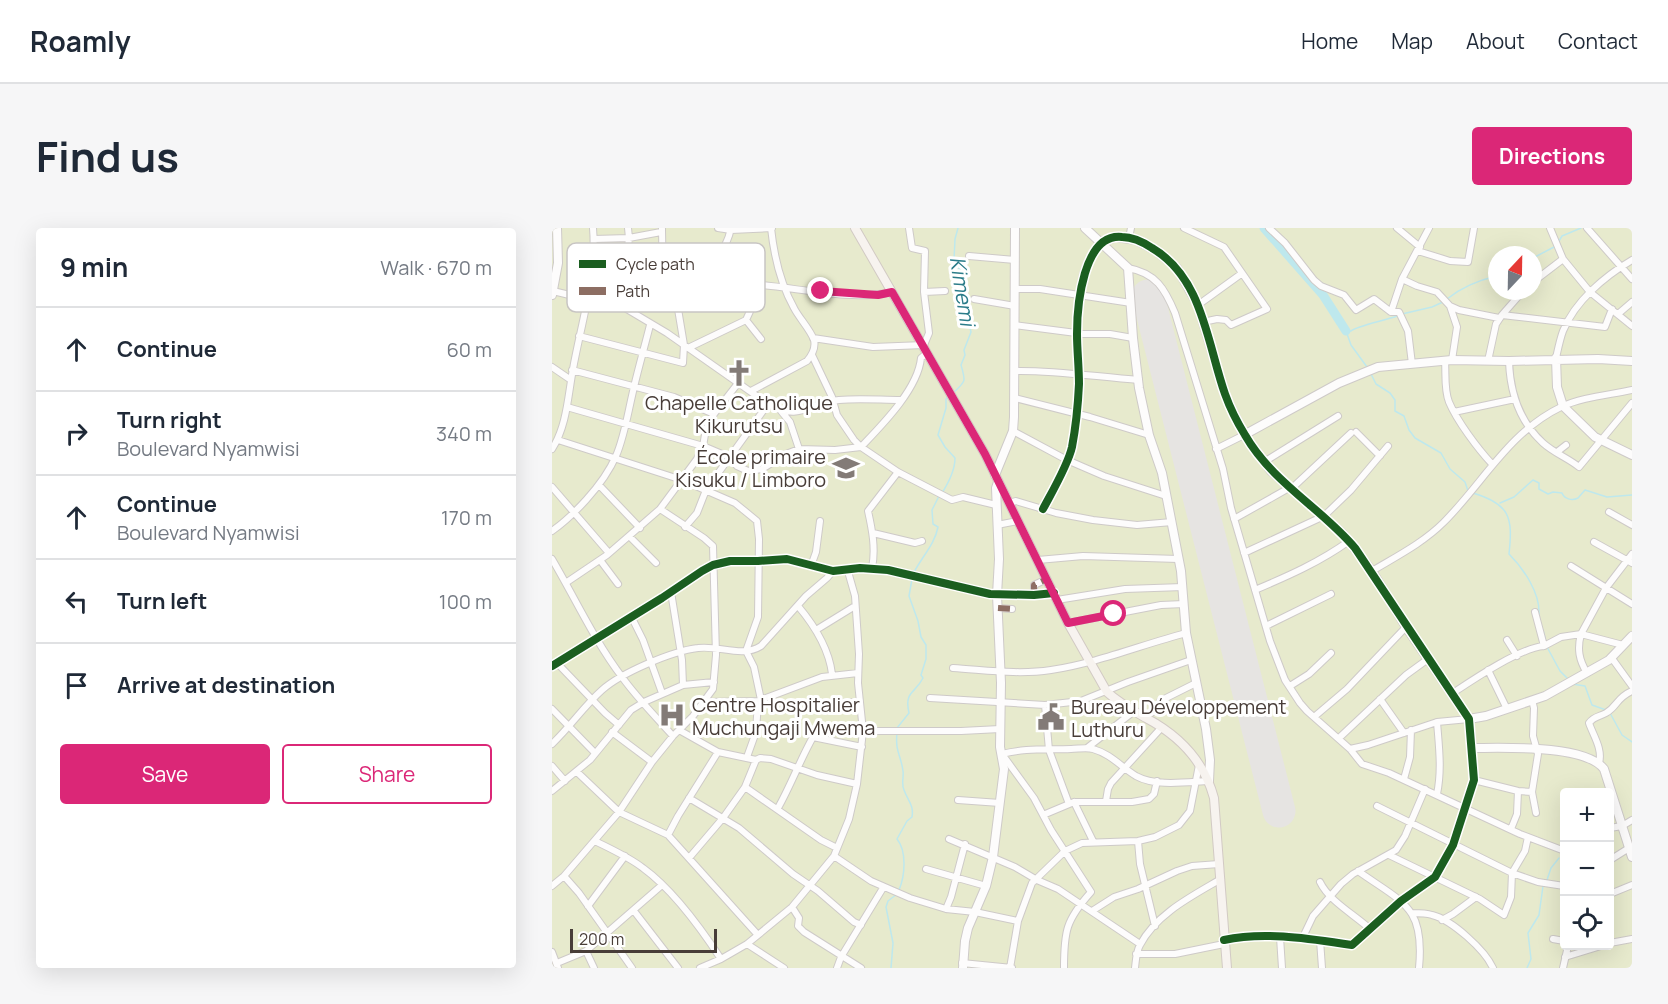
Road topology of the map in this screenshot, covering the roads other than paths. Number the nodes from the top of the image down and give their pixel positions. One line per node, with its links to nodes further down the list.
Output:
1 (557, 228): 31 (street)
2 (594, 228): 22 (street)
3 (628, 228): 20 (street)
4 (718, 228): 17 (street)
5 (771, 228): 17 (street); 39 (street)
6 (909, 228): 43 (street)
7 (1015, 228): 29 (street)
8 (1085, 228): 23 (street)
9 (1131, 228): 21 (street)
10 (1184, 228): 34 (street)
11 (1269, 228): 60 (street)
12 (1397, 228): 26 (street)
13 (1429, 228): 26 (street)
14 (1474, 228): 26 (street)
15 (1550, 228): 28 (street)
16 (1587, 228): 32 (street)
17 (731, 229)
18 (858, 229): 42 (main road)
19 (661, 230): 20 (street)
20 (629, 238): 22 (street); 25 (street)
21 (1129, 238): 23 (street); 52 (street)
22 (594, 239): 24 (street)
23 (1101, 242): 33 (street); 46 (street)
24 (594, 243)
25 (628, 243)
26 (1419, 249): 36 (street)
27 (969, 256): 29 (street)
28 (1563, 259): 35 (street); 44 (street)
29 (1015, 260): 40 (street)
30 (1632, 260): 32 (street)
31 (555, 263): 45 (street)
32 (1622, 266): 37 (street); 44 (street)
33 (1128, 268): 51 (street); 122 (street)
34 (1241, 274): 52 (street); 64 (street)
35 (1542, 275)
36 (1402, 279): 54 (street); 60 (street)
37 (1632, 279)
38 (765, 285): 39 (street)
39 (784, 287): 42 (street); 71 (street)
40 (1015, 288): 46 (street); 53 (street)
41 (945, 291): 43 (street)
42 (892, 292): 75 (main road)
43 (924, 292): 75 (street)
44 (1590, 292): 55 (street); 65 (street)
45 (552, 293): 47 (street)
46 (1080, 294): 51 (street); 69 (street)
47 (567, 296)
48 (974, 299): 53 (street)
49 (1515, 300): 62 (street)
50 (1632, 302): 61 (street)
51 (1131, 303): 72 (street)
52 (1198, 305): 64 (street)
53 (1015, 306): 67 (street)
54 (1450, 306): 62 (street); 79 (street)
55 (1612, 309): 61 (street); 65 (street)
56 (584, 312): 70 (street)
57 (635, 312): 66 (street)
58 (679, 312): 74 (street)
59 (750, 312): 63 (street)
60 (1391, 312): 83 (street)
61 (1618, 314): 68 (street)
62 (1500, 317): 65 (street); 80 (street)
63 (746, 320): 73 (street); 74 (street)
64 (1203, 322): 113 (street)
65 (1567, 323): 78 (street)
66 (650, 324): 74 (street); 76 (street)
67 (1014, 325): 69 (street); 86 (street)
68 (1632, 326)
69 (1077, 333): 72 (street); 87 (street)
70 (579, 336): 76 (street); 85 (street)
71 (813, 338): 75 (street); 77 (street)
72 (1132, 338): 89 (street)
73 (761, 339)
74 (686, 346): 76 (street); 90 (street)
75 (925, 349): 99 (street); 132 (main road)
76 (644, 352): 91 (street)
77 (812, 355): 93 (street); 98 (street)
78 (1556, 358): 81 (street); 82 (street); 102 (street)
79 (1449, 360): 80 (street); 83 (street); 105 (street)
80 (1488, 361): 81 (street)
81 (1509, 361): 97 (street)
82 (1632, 361)
83 (1412, 364): 113 (street)
84 (552, 367): 88 (street)
85 (572, 370): 88 (street); 91 (street)
86 (1014, 371): 87 (street); 96 (street)
87 (1079, 376): 89 (street); 107 (street)
88 (571, 380): 103 (street)
89 (1138, 380): 112 (street)
90 (739, 382): 93 (street); 106 (street)
91 (634, 388): 106 (street); 109 (street)
92 (1632, 390): 94 (street)
93 (752, 391): 101 (street)
94 (1623, 392): 95 (street); 102 (street)
95 (1632, 396)
96 (1015, 398): 107 (street); 111 (street)
97 (1515, 399): 105 (street); 110 (street)
98 (833, 400): 99 (street); 104 (street); 119 (street)
99 (901, 400): 119 (street)
100 (1632, 403): 115 (street)
101 (768, 404): 104 (street); 126 (street)
102 (1563, 406): 110 (street); 115 (street)
103 (567, 407): 109 (street); 114 (street)
104 (781, 411): 121 (street)
105 (1454, 412): 130 (street)
106 (714, 414): 118 (street)
107 (1077, 414): 112 (street); 128 (street)
108 (1338, 416): 129 (street)
109 (628, 424): 118 (street); 127 (street)
110 (1529, 427): 123 (street); 130 (street)
111 (1013, 431): 128 (street); 132 (street)
112 (1149, 435): 138 (street)
113 (1244, 435): 122 (street); 129 (street)
114 (558, 440): 120 (street); 127 (street)
115 (1601, 440): 123 (street); 124 (street)
116 (1566, 445): 123 (street)
117 (1388, 446): 125 (street)
118 (704, 447): 126 (street); 133 (street)
119 (861, 447): 121 (street); 131 (street)
120 (552, 449)
121 (799, 449): 126 (street)
122 (1216, 449): 146 (street)
123 (1557, 452)
124 (1632, 455)
125 (1380, 456): 136 (street); 145 (street)
126 (729, 457): 137 (street)
127 (617, 458): 133 (street); 134 (street)
128 (1067, 460): 138 (street); 141 (street)
129 (1264, 462): 136 (street)
130 (1492, 464): 175 (street)
131 (898, 472): 140 (street); 155 (street)
132 (997, 478): 139 (main road); 140 (street)
133 (682, 480): 137 (street); 142 (street)
134 (599, 485): 143 (street); 153 (street)
135 (552, 487): 143 (street)
136 (1290, 489): 145 (street); 146 (street)
137 (706, 490): 152 (street); 167 (street)
138 (1166, 496): 149 (street)
139 (1009, 503): 141 (street); 148 (main road)
140 (996, 505): 150 (street)
141 (1043, 508): 149 (street)
142 (660, 509): 152 (street); 153 (street)
143 (575, 512): 154 (street); 160 (street)
144 (1609, 512): 151 (street)
145 (1324, 516): 158 (street); 161 (street)
146 (1234, 519): 161 (street)
147 (820, 521): 170 (street)
148 (1018, 521): 150 (street); 166 (main road)
149 (1172, 522): 163 (street)
150 (997, 525): 184 (street)
151 (1632, 525)
152 (686, 527): 169 (street)
153 (639, 528): 156 (street)
154 (552, 531)
155 (873, 533): 157 (street); 173 (street)
156 (629, 536): 160 (street); 168 (street)
157 (922, 541)
158 (1349, 541): 175 (street); 181 (street)
159 (1594, 542): 164 (street)
160 (609, 553): 165 (street)
161 (1244, 554): 181 (street)
162 (552, 559): 177 (street)
163 (1178, 559): 166 (street); 179 (street)
164 (1631, 559): 180 (street)
165 (600, 560): 177 (street); 178 (street)
166 (1038, 560): 176 (main road)
167 (758, 561): 169 (street); 170 (street); 207 (street)
168 (656, 563)
169 (713, 565): 182 (street); 206 (street)
170 (812, 566): 174 (street)
171 (1571, 566): 180 (street)
172 (847, 568): 173 (street); 174 (street); 190 (street)
173 (872, 568): 184 (street)
174 (833, 571): 189 (street)
175 (1372, 571): 197 (street)
176 (1047, 579): 185 (street); 186 (main road)
177 (567, 582): 202 (street)
178 (618, 584)
179 (1183, 587): 186 (street); 187 (street)
180 (1606, 588): 188 (street); 200 (street)
181 (1255, 590): 196 (street)
182 (671, 592): 194 (street); 208 (street)
183 (1331, 594): 196 (street)
184 (997, 595): 185 (street); 191 (street)
185 (1034, 595): 186 (street)
186 (1055, 597): 195 (main road)
187 (1184, 604): 195 (street); 199 (street)
188 (1632, 604)
189 (798, 606): 198 (street); 207 (street)
190 (855, 606): 198 (street); 219 (street)
191 (998, 608): 192 (street); 220 (street)
192 (1012, 609)
193 (1535, 612): 204 (street)
194 (632, 616): 202 (street); 215 (street)
195 (1068, 623): 214 (main road)
196 (1266, 626): 227 (street)
197 (1406, 627): 212 (street); 247 (street)
198 (816, 630): 222 (street)
199 (1186, 633): 213 (street); 214 (street)
200 (1581, 634): 204 (street); 205 (street); 221 (street)
201 (1632, 636): 205 (street)
202 (596, 638): 216 (street); 223 (street)
203 (1507, 640): 210 (street)
204 (1546, 645): 210 (street)
205 (1623, 645): 211 (street)
206 (716, 649): 207 (street); 208 (street); 224 (street)
207 (746, 651): 235 (street)
208 (680, 652): 215 (street); 226 (street)
209 (1331, 653): 227 (street)
210 (1517, 656): 218 (street)
211 (1611, 657): 221 (street); 228 (street)
212 (1428, 659): 231 (street); 233 (street)
213 (1191, 660): 225 (street); 229 (street)
214 (1090, 662): 220 (street); 229 (main road)
215 (651, 663): 223 (street); 230 (street)
216 (555, 664): 234 (street)
217 (953, 668): 220 (street)
218 (1488, 670): 231 (street); 244 (street)
219 (858, 672): 222 (street); 239 (street)
220 (1000, 672): 240 (street)
221 (1587, 673): 236 (street)
222 (832, 674): 235 (street)
223 (622, 677): 234 (street); 237 (street)
224 (714, 682): 226 (street); 238 (street)
225 (1196, 683): 246 (street); 284 (street)
226 (683, 685): 230 (street)
227 (1290, 686): 247 (street)
228 (1632, 688): 274 (street)
229 (1107, 692): 242 (street); 245 (main road)
230 (662, 693): 237 (street)
231 (1453, 693): 248 (street)
232 (930, 698): 240 (street)
233 (1380, 699): 258 (street); 260 (street)
234 (593, 700): 250 (street); 251 (street)
235 (760, 700): 238 (street); 271 (street)
236 (1532, 700): 244 (street); 266 (street)
237 (644, 702): 250 (street); 259 (street)
238 (704, 702): 254 (street)
239 (860, 702): 241 (street); 256 (street)
240 (1001, 702): 242 (street); 253 (street)
241 (820, 704)
242 (1045, 705): 267 (street)
243 (552, 709): 251 (street)
244 (1508, 709): 248 (street)
245 (1134, 712): 246 (main road); 263 (street)
246 (1145, 717): 252 (main road)
247 (1314, 717): 260 (street)
248 (1469, 719): 249 (street); 264 (street)
249 (1437, 722): 255 (street); 292 (street)
250 (619, 724): 257 (street)
251 (569, 727): 261 (street); 269 (street)
252 (1162, 727): 276 (main road); 278 (street)
253 (1000, 729): 256 (street); 270 (street)
254 (679, 730): 259 (street); 268 (street)
255 (1411, 730): 258 (street); 280 (street)
256 (863, 731): 262 (street)
257 (612, 732): 269 (street); 273 (street)
258 (1404, 733): 265 (street)
259 (673, 736): 273 (street)
260 (1339, 738): 265 (street)
261 (552, 744)
262 (862, 747): 277 (street); 286 (street)
263 (1087, 748): 267 (street); 278 (street)
264 (1472, 748): 266 (street); 281 (street)
265 (1350, 749): 280 (street)
266 (1536, 749): 274 (street); 291 (street)
267 (1049, 750): 270 (street); 297 (street)
268 (718, 752): 271 (street); 293 (street)
269 (596, 753): 279 (street)
270 (1002, 754): 296 (street); 303 (street)
271 (747, 757): 272 (street)
272 (756, 760): 277 (street); 287 (street)
273 (652, 762): 301 (street)
274 (1599, 763): 307 (street)
275 (552, 765): 282 (street)
276 (1199, 765): 284 (main road); 285 (street)
277 (796, 768): 286 (street); 300 (street)
278 (1126, 768): 283 (street); 295 (street)
279 (577, 772): 282 (street); 301 (street)
280 (1404, 779): 288 (street)
281 (1474, 780): 290 (street); 299 (street)
282 (565, 781): 289 (street)
283 (1157, 781): 285 (street); 295 (street)
284 (1209, 781): 285 (street); 329 (main road)
285 (1196, 782): 315 (street)
286 (857, 784): 318 (street)
287 (746, 787): 300 (street); 304 (street)
288 (1425, 789): 292 (street); 306 (street)
289 (552, 791)
290 (1518, 791): 291 (street); 309 (street)
291 (1532, 792): 302 (street)
292 (1437, 794): 299 (street)
293 (689, 798): 304 (street); 310 (street)
294 (958, 800): 296 (street)
295 (1106, 801): 297 (street)
296 (1000, 803): 325 (street)
297 (1072, 803): 303 (street); 314 (street)
298 (1377, 807): 306 (street)
299 (1464, 807): 309 (street); 317 (street)
300 (778, 808): 318 (street)
301 (619, 812): 310 (street); 313 (street)
302 (1536, 813)
303 (1043, 815): 321 (street)
304 (723, 818): 328 (street); 340 (street)
305 (1632, 820): 307 (street)
306 (1410, 823): 317 (street); 322 (street)
307 (1622, 826): 308 (street); 319 (street)
308 (1614, 827)
309 (1511, 830): 311 (street)
310 (668, 836): 328 (street)
311 (1528, 837): 320 (street); 332 (street)
312 (949, 839): 316 (street)
313 (595, 841): 323 (street); 333 (street)
314 (1093, 841): 315 (street); 321 (street)
315 (1138, 841): 341 (street)
316 (965, 844): 325 (street); 334 (street)
317 (1453, 845): 332 (street); 335 (street)
318 (837, 848): 324 (street)
319 (1629, 848): 326 (street); 327 (street)
320 (1560, 849)
321 (1065, 851): 337 (street); 351 (street)
322 (1389, 855): 331 (street); 335 (street)
323 (625, 856): 339 (street); 352 (street)
324 (834, 856): 340 (street); 346 (street)
325 (993, 857): 337 (street); 345 (street)
326 (1614, 857)
327 (1632, 857)
328 (689, 858): 365 (street)
329 (1219, 864): 336 (main road); 341 (street)
330 (926, 869): 334 (street)
331 (1358, 871): 349 (street); 350 (street)
332 (1512, 873): 342 (street); 348 (street)
333 (564, 876): 344 (street); 352 (street)
334 (957, 877): 345 (street); 354 (street)
335 (1435, 877): 348 (street); 350 (street)
336 (1221, 879): 362 (street); 372 (main road)
337 (1037, 880): 351 (street); 360 (street)
338 (1320, 882): 349 (street)
339 (662, 885): 355 (street); 383 (street)
340 (810, 885): 353 (street); 361 (street)
341 (1145, 885): 356 (street); 362 (street)
342 (1560, 885)
343 (1632, 885): 347 (street)
344 (552, 886)
345 (986, 886): 357 (street)
346 (883, 888): 354 (street); 361 (street)
347 (1614, 892)
348 (1476, 897): 359 (street)
349 (1331, 898): 363 (street); 367 (street)
350 (1401, 901): 358 (street); 363 (street)
351 (1081, 904): 356 (street); 395 (street)
352 (588, 906): 364 (street)
353 (792, 907): 365 (street); 381 (street)
354 (946, 909): 357 (street)
355 (634, 911): 364 (street); 389 (street)
356 (1092, 911): 375 (street)
357 (975, 912): 360 (street); 385 (street)
358 (1412, 913): 359 (street); 400 (street)
359 (1442, 920): 401 (street)
360 (1018, 921): 394 (street)
361 (861, 925): 381 (street)
362 (1155, 926): 375 (street)
363 (1371, 929): 370 (street)
364 (607, 934): 378 (street); 388 (street)
365 (757, 934): 374 (street)
366 (1280, 937): 367 (street); 372 (street); 398 (street)
367 (1303, 937): 370 (street)
368 (1553, 939): 371 (street)
369 (1632, 939): 373 (street)
370 (1320, 940): 399 (street)
371 (1560, 940)
372 (1224, 942): 380 (street); 397 (main road)
373 (1614, 942)
374 (747, 944): 383 (street); 391 (street)
375 (1140, 944): 380 (street)
376 (1567, 950): 382 (street)
377 (1586, 950): 382 (street)
378 (586, 951): 384 (street); 387 (street)
379 (552, 952): 384 (street)
380 (1136, 954): 396 (street)
381 (841, 957): 392 (street); 393 (street)
382 (1565, 957): 402 (street)
383 (721, 959): 386 (street)
384 (557, 965)
385 (962, 965): 394 (street)
386 (714, 966): 390 (street)
387 (594, 968)
388 (632, 968)
389 (678, 968)
390 (700, 968)
391 (784, 968)
392 (837, 968)
393 (861, 968)
394 (1011, 968)
395 (1064, 968)
396 (1135, 968)
397 (1227, 968)
398 (1282, 968)
399 (1322, 968)
400 (1419, 968)
401 (1493, 968)
402 (1563, 968)

